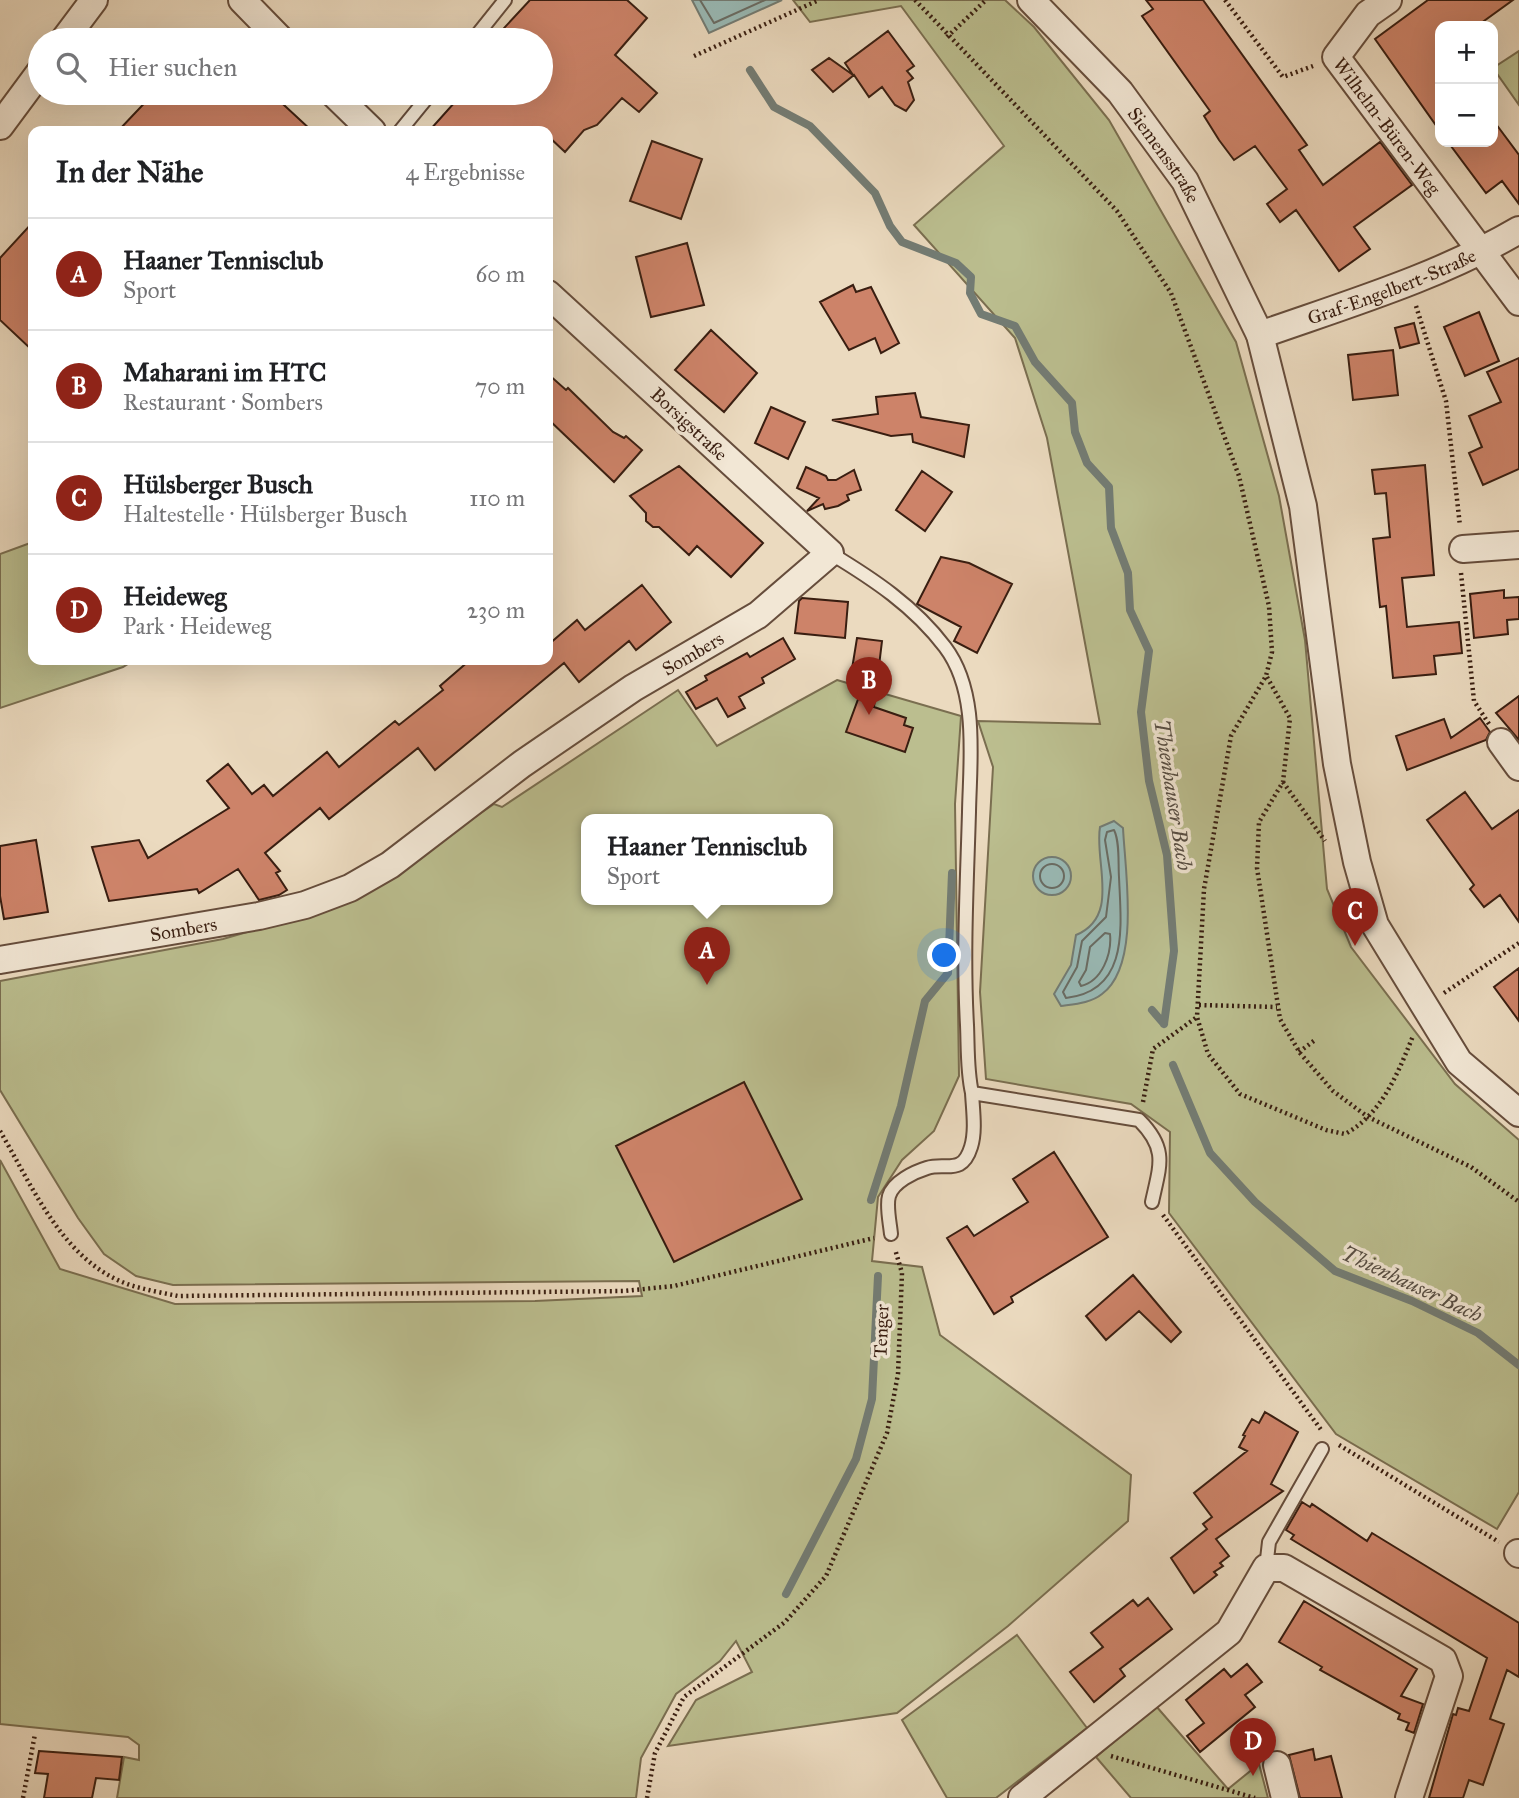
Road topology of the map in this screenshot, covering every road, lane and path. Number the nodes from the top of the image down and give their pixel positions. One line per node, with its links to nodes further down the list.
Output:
1 (94, 0): 10 (street)
2 (242, 0): 11 (street)
3 (505, 0): 12 (lane)
4 (819, 0): 14 (path)
5 (915, 0): 13 (path)
6 (986, 0): 13 (path)
7 (1031, 0): 27 (street, Siemensstraße)
8 (1225, 0): 15 (path, Wilhelm-Büren-Weg)
9 (1388, 0): 15 (street)
10 (73, 28)
11 (269, 28)
12 (483, 28)
13 (947, 37): 31 (path)
14 (694, 56)
15 (1336, 57): 23 (street, Wilhelm-Büren-Weg)
16 (28, 88): 19 (street)
17 (345, 105): 20 (street)
18 (421, 105): 21 (lane)
19 (0, 126)
20 (367, 126)
21 (404, 126)
22 (1519, 229): 23 (street, Graf-Engelbert-Straße)
23 (1483, 251): 24 (street, Graf-Engelbert-Straße); 26 (street, Wilhelm-Büren-Weg)
24 (1408, 282): 27 (street, Graf-Engelbert-Straße); 29 (path)
25 (553, 299): 30 (street, Borsigstraße)
26 (1519, 302)
27 (1261, 335): 35 (street, Siemensstraße)
28 (1519, 545): 29 (street)
29 (1463, 549): 32 (path)
30 (830, 553): 37 (street, Sombers); 44 (lane)
31 (1266, 676): 34 (path); 38 (path)
32 (1501, 742): 33 (street)
33 (1519, 767)
34 (1283, 782): 35 (path); 40 (path)
35 (1357, 862): 39 (street, Siemensstraße)
36 (1519, 943): 39 (path)
37 (0, 960)
38 (1199, 1005): 40 (path); 41 (path)
39 (1423, 1006): 45 (street, Siemensstraße); 46 (path)
40 (1277, 1007): 43 (path)
41 (1197, 1017): 46 (path); 47 (path)
42 (1315, 1040): 43 (path)
43 (1299, 1052): 46 (path)
44 (972, 1093): 47 (lane); 51 (lane)
45 (1519, 1113)
46 (1368, 1117): 50 (path)
47 (1139, 1120): 49 (lane)
48 (0, 1130): 51 (path)
49 (1152, 1202): 53 (path)
50 (1519, 1202)
51 (891, 1234): 59 (path, Tenger)
52 (1322, 1449): 54 (lane)
53 (1518, 1554)
54 (1266, 1568): 56 (street); 63 (street)
55 (35, 1734): 58 (path)
56 (1084, 1748): 60 (street); 61 (path)
57 (1277, 1766): 62 (street)
58 (23, 1798)
59 (647, 1798)
60 (1022, 1798)
61 (1255, 1798)
62 (1285, 1798)
63 (1409, 1798)

